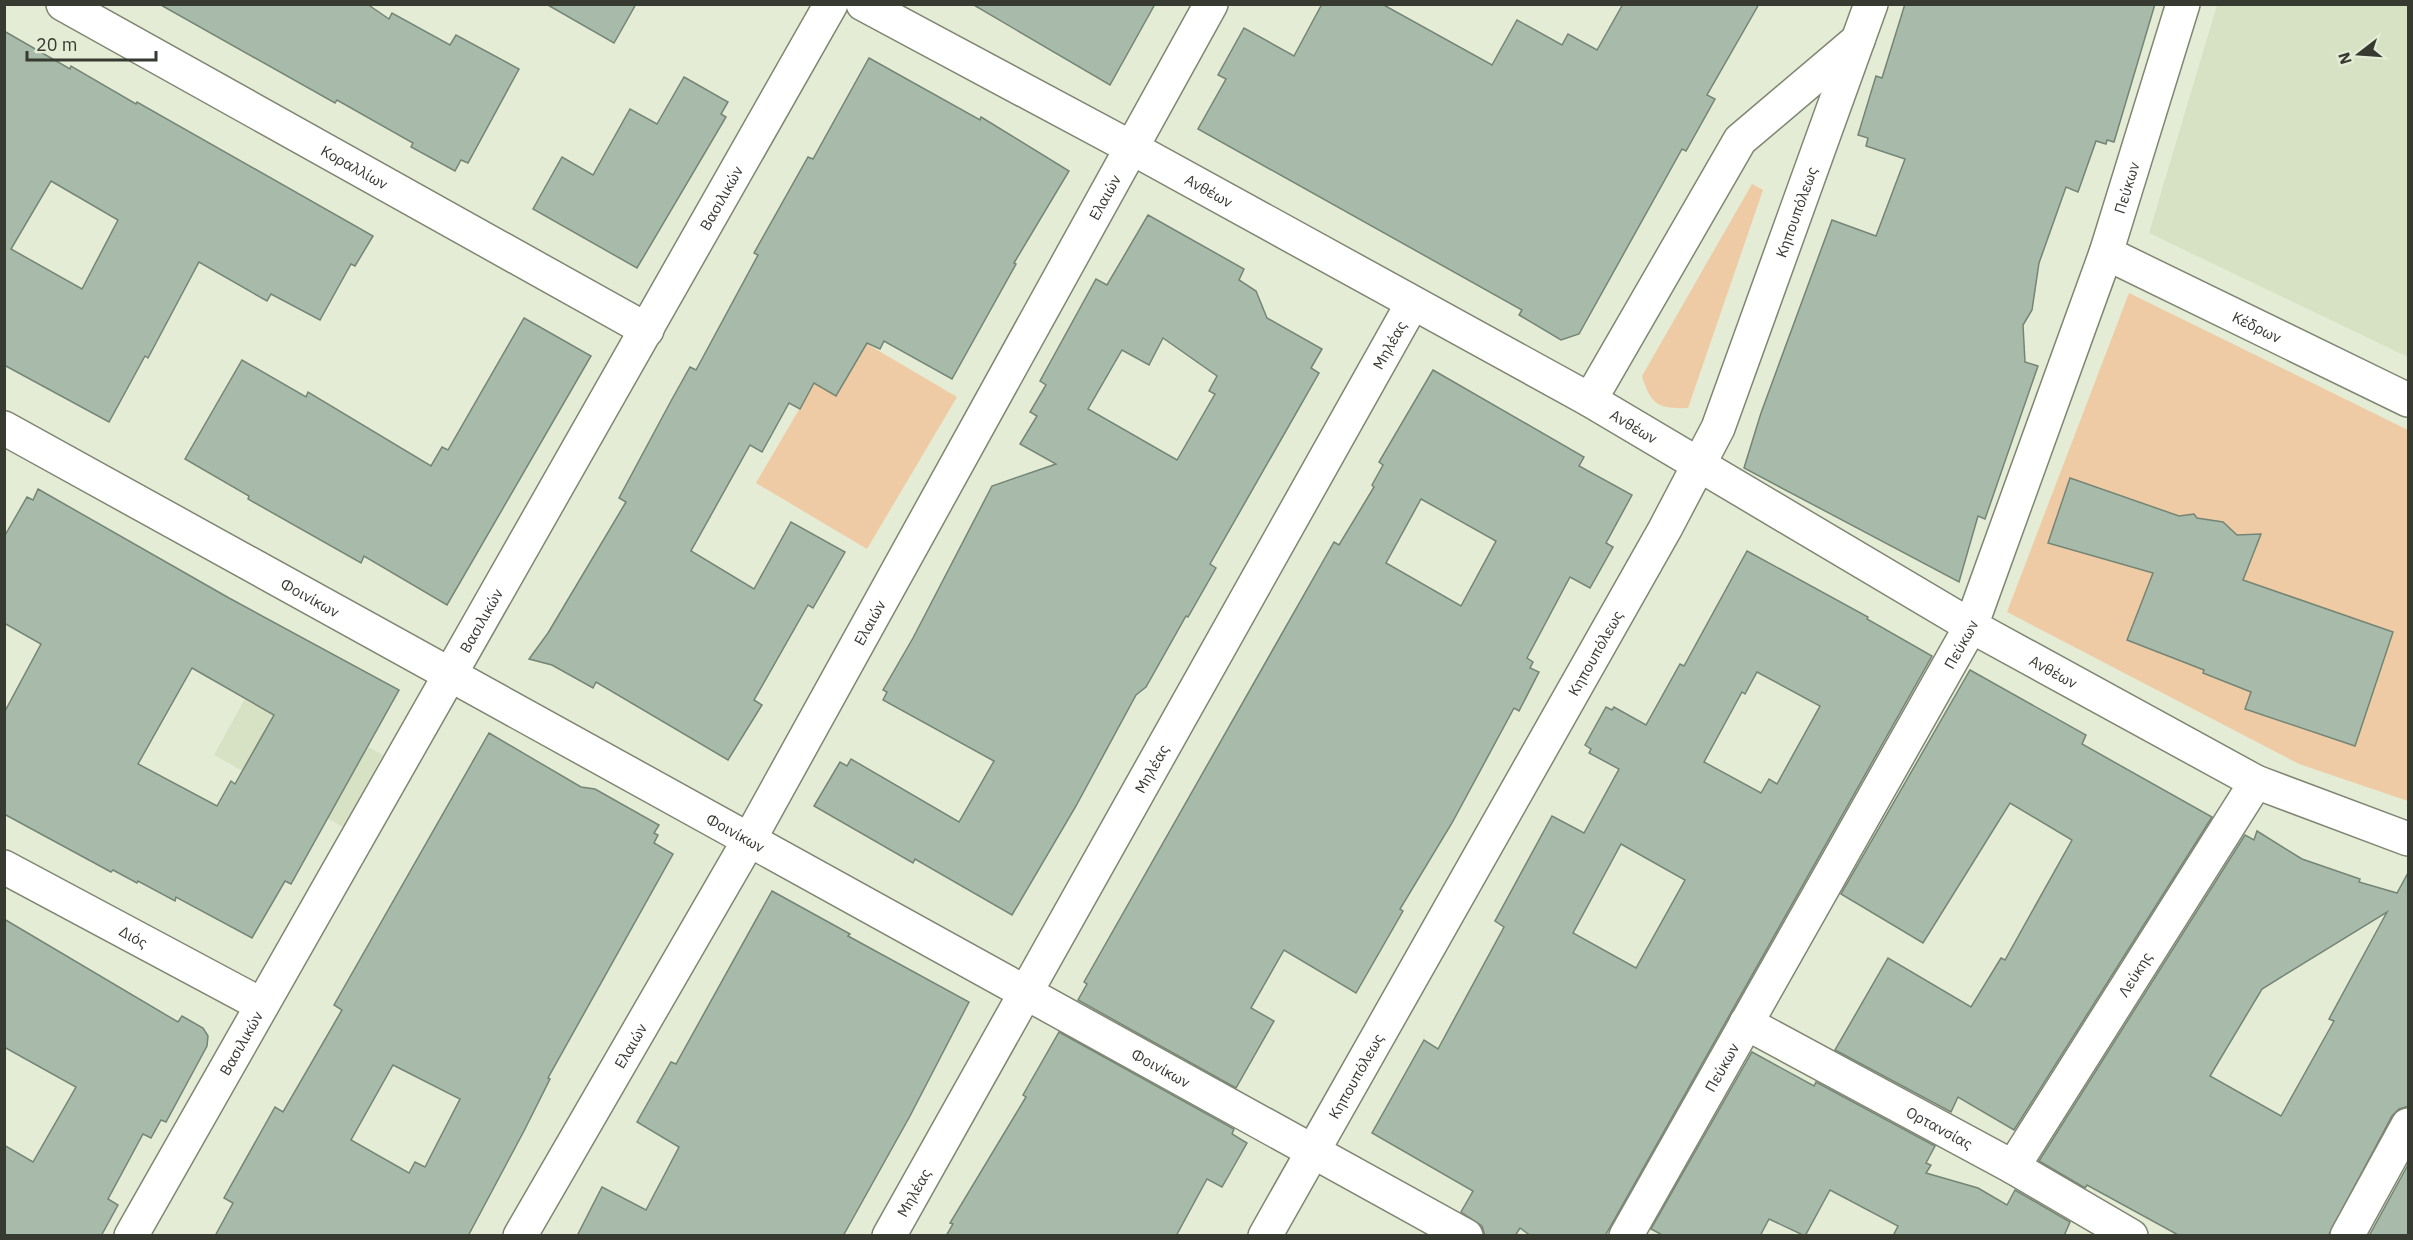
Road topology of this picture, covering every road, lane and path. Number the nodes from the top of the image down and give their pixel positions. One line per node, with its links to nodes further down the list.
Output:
1 (63, 4): 11 (street, Κοραλλίων)
2 (831, 4): 11 (street, Βασιλικών)
3 (863, 4): 8 (street, Ανθέων)
4 (1211, 4): 8 (street, Ελαιών)
5 (1871, 4): 7 (street, Κηπουπόλεως)
6 (2183, 4): 9 (street, Πεύκων)
7 (1859, 39): 12 (street); 15 (street, Κηπουπόλεως)
8 (1132, 148): 10 (street, Ανθέων); 20 (street, Ελαιών)
9 (2106, 253): 13 (street, Κέδρων); 16 (street, Πεύκων)
10 (1412, 304): 12 (street, Ανθέων); 22 (street, Μηλέας)
11 (646, 330): 17 (street, Βασιλικών)
12 (1590, 400): 15 (street, Ανθέων)
13 (2409, 400)
14 (4, 428): 17 (street, Φοινίκων)
15 (1699, 466): 16 (street, Ανθέων); 26 (street, Κηπουπόλεως)
16 (1971, 626): 18 (street, Ανθέων); 24 (street, Πεύκων)
17 (450, 674): 20 (street, Φοινίκων); 23 (street, Βασιλικών)
18 (2256, 782): 19 (street, Ανθέων); 27 (street, Λεύκης)
19 (2409, 839)
20 (749, 840): 22 (street, Φοινίκων); 29 (street, Ελαιών)
21 (4, 867): 23 (street, Διός)
22 (1024, 991): 26 (street, Φοινίκων); 30 (street, Μηλέας)
23 (262, 1005): 28 (street, Βασιλικών)
24 (1746, 1023): 27 (street, Ορτανσίας); 33 (street, Πεύκων)
25 (2409, 1125): 35 (street)
26 (1314, 1152): 31 (street, Κηπουπόλεως); 32 (street, Φοινίκων)
27 (2013, 1167): 34 (street, Ορτανσίας)
28 (131, 1236)
29 (520, 1236)
30 (889, 1236)
31 (1265, 1236)
32 (1466, 1236)
33 (1626, 1236)
34 (2131, 1236)
35 (2347, 1236)

